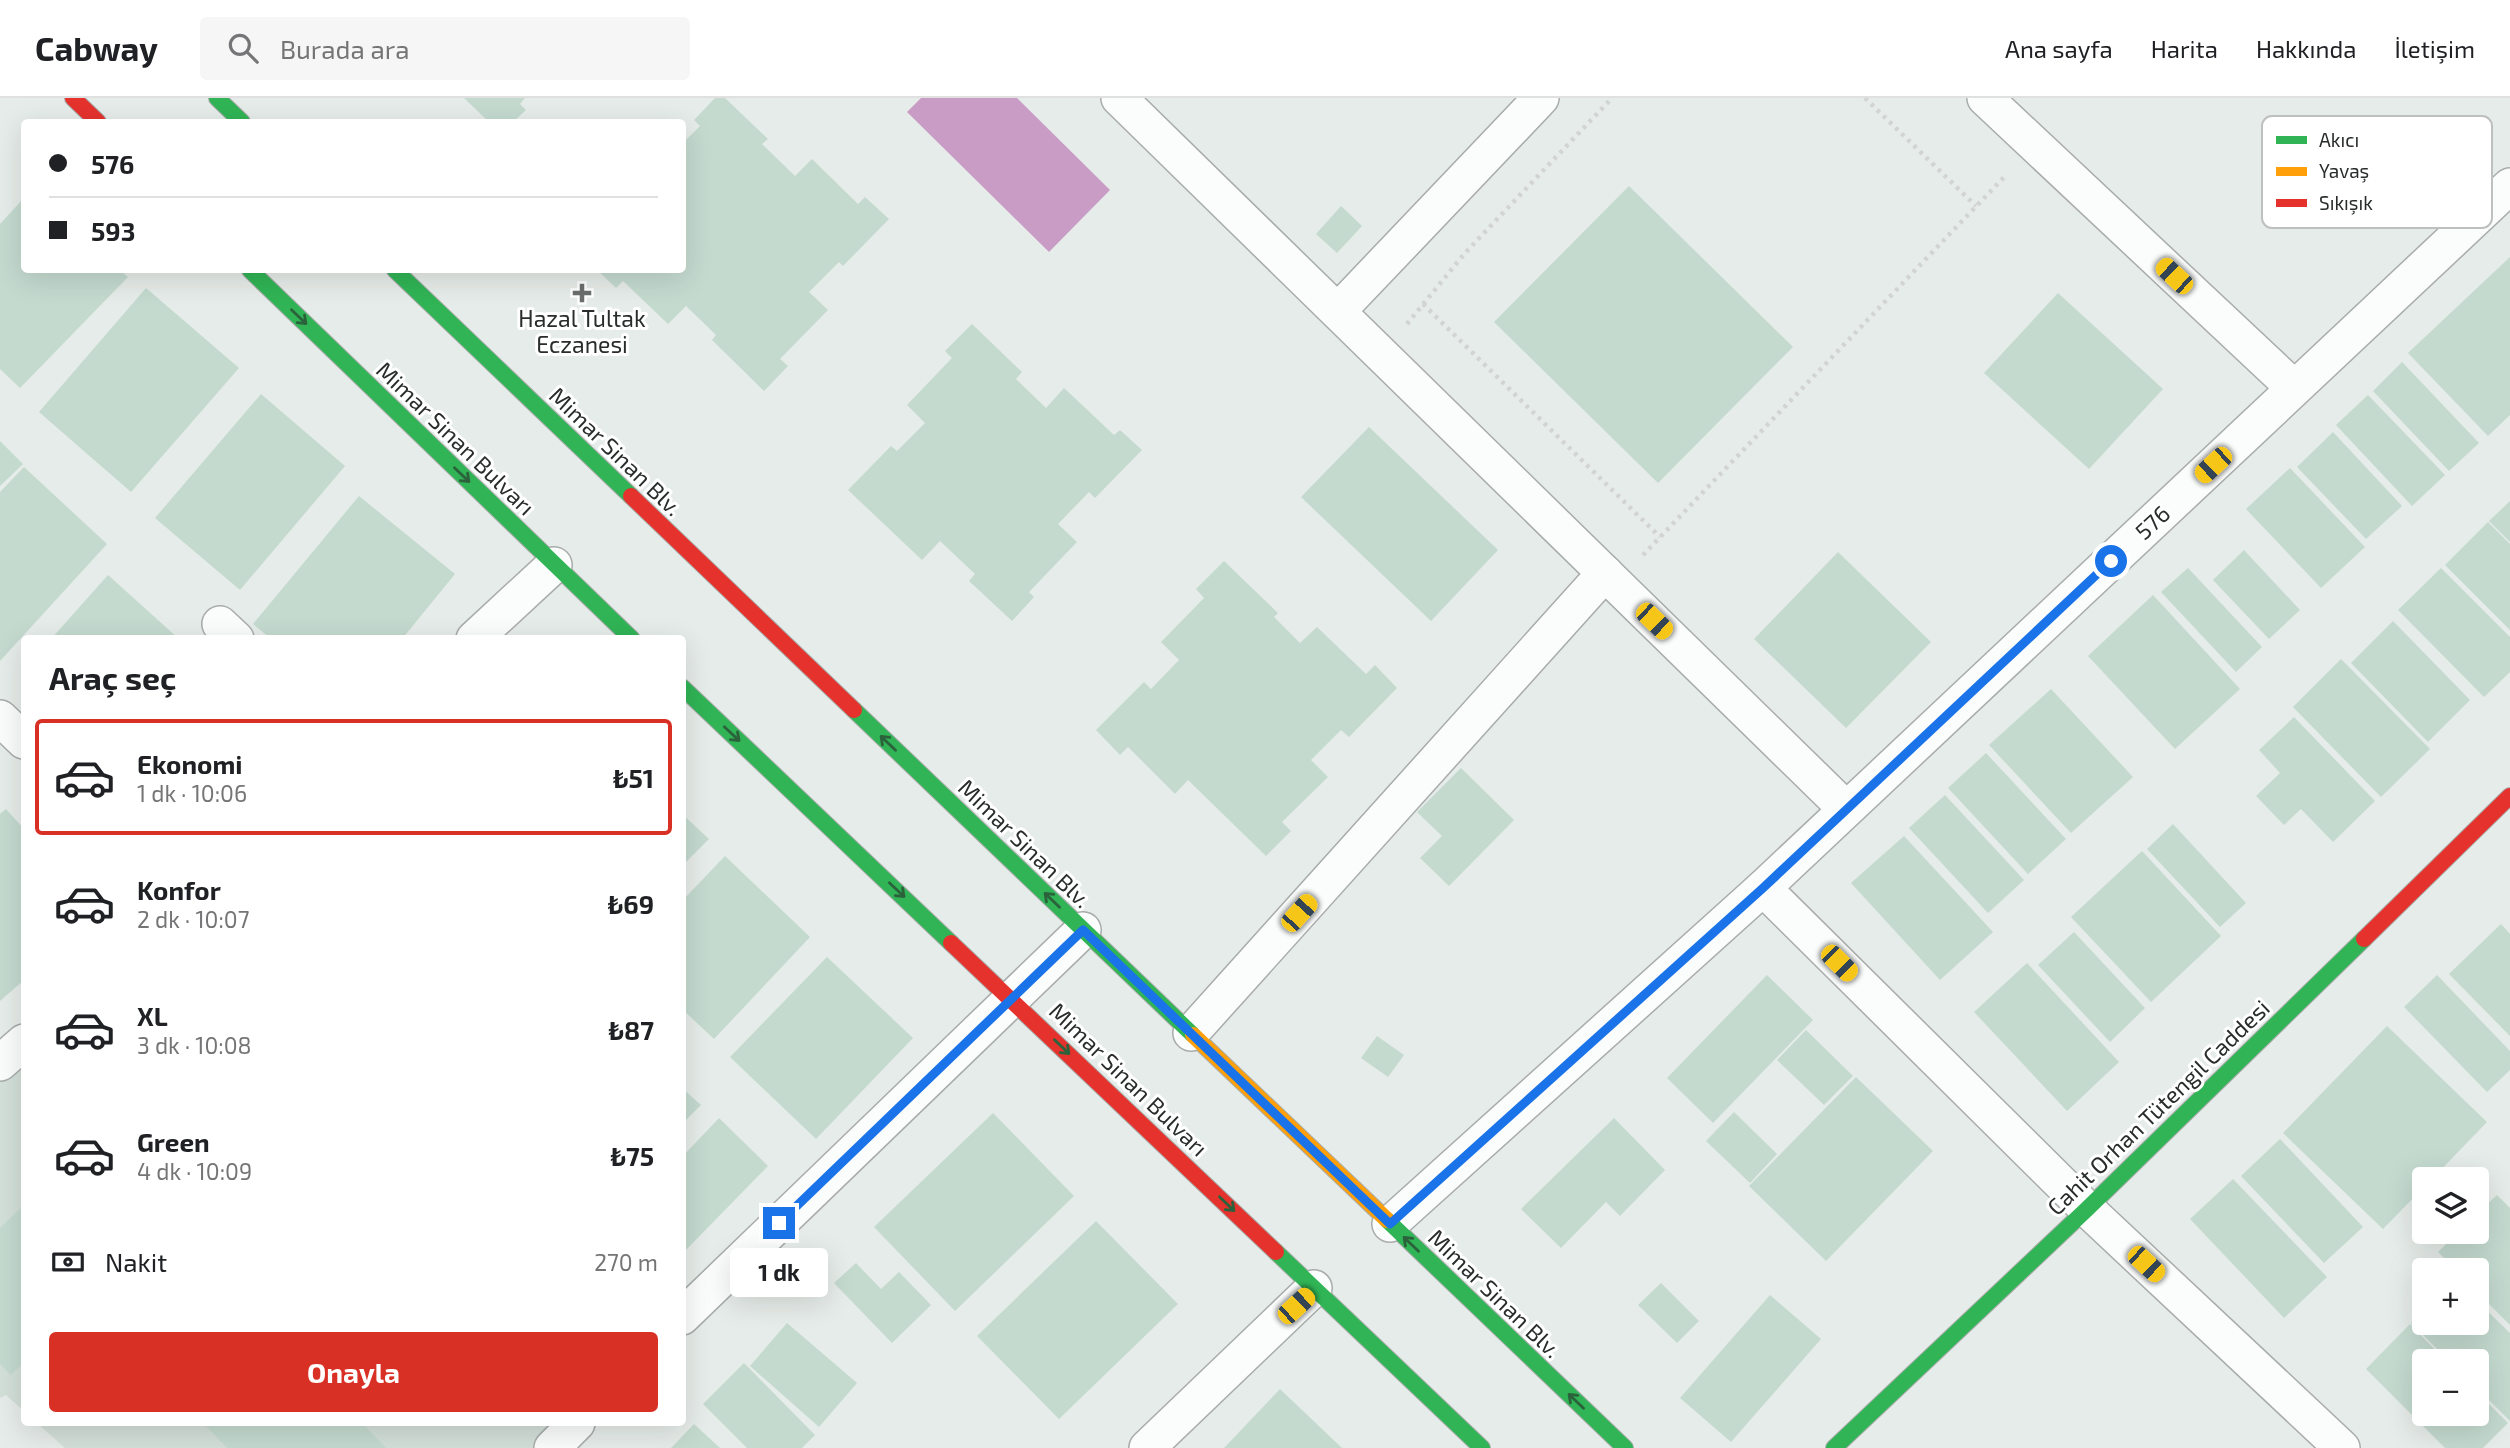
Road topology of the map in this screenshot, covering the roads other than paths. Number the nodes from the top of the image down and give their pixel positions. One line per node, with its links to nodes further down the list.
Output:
1 (73, 98): 6 (street)
2 (217, 98): 7 (street)
3 (1119, 98): 13 (street)
4 (1541, 98): 13 (street)
5 (1985, 98): 14 (street)
6 (95, 119)
7 (239, 119)
8 (2510, 186): 9 (street, 576)
9 (2492, 203)
10 (2465, 228): 14 (street, 576)
11 (253, 273): 15 (street, Mimar Sinan Bulvarı, one-way to 15)
12 (398, 273): 25 (street, Mimar Sinan Blv., one-way to 12)
13 (1338, 311): 16 (street)
14 (2294, 388): 23 (street, 576)
15 (554, 565): 17 (street); 18 (street, Mimar Sinan Bulvarı)
16 (1610, 578): 23 (street); 27 (street)
17 (478, 635)
18 (628, 635)
19 (686, 691): 26 (street, Mimar Sinan Bulvarı, one-way to 26)
20 (0, 718): 21 (street)
21 (21, 738)
22 (2510, 796): 30 (street, Cahit Orhan Tütengil Caddesi)
23 (1846, 809): 24 (street, 576)
24 (1763, 888): 30 (street); 31 (street, 576)
25 (1083, 930): 26 (street); 27 (street, Mimar Sinan Blv.)
26 (1011, 998): 32 (street, Mimar Sinan Bulvarı, one-way to 32); 33 (street)
27 (1191, 1033): 31 (street, Mimar Sinan Blv.)
28 (21, 1045): 29 (street)
29 (0, 1063)
30 (2087, 1209): 39 (street, Cahit Orhan Tütengil Caddesi); 40 (street)
31 (1390, 1224): 38 (street, Mimar Sinan Blv., one-way to 31)
32 (1314, 1288): 36 (street); 37 (street, Mimar Sinan Bulvarı)
33 (686, 1313)
34 (574, 1426): 35 (street)
35 (552, 1448)
36 (1147, 1448)
37 (1482, 1448)
38 (1625, 1448)
39 (1834, 1448)
40 (2342, 1448)

